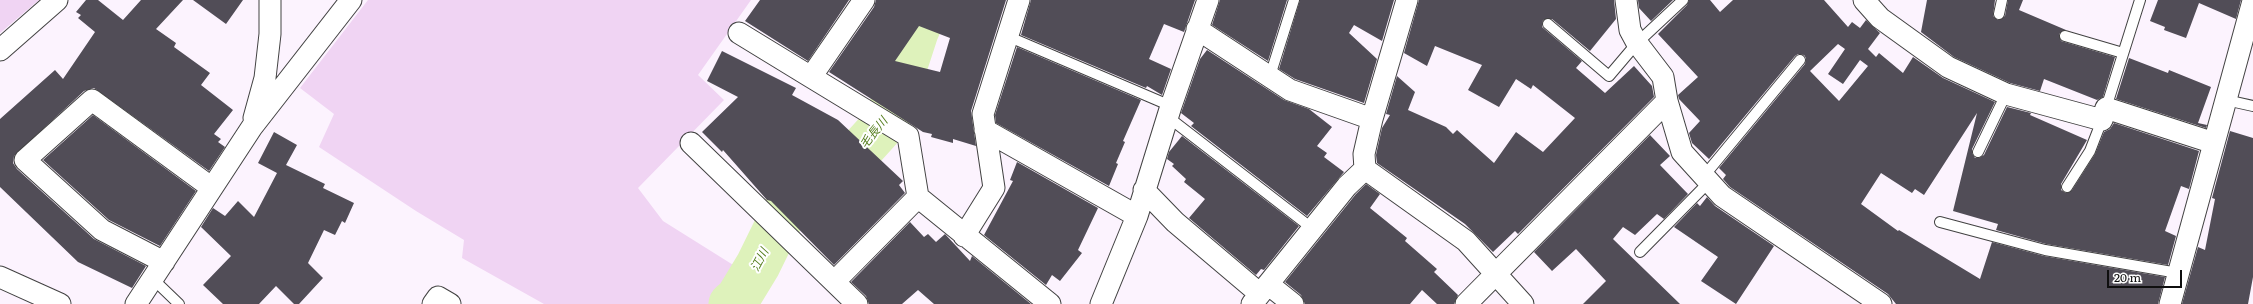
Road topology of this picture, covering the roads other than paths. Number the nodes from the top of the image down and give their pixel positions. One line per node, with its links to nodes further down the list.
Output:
1 (57, 0): 23 (street)
2 (270, 0): 35 (street)
3 (351, 0): 35 (street)
4 (864, 0): 27 (street)
5 (1019, 0): 20 (street)
6 (1208, 0): 18 (street)
7 (1294, 0): 26 (lane)
8 (1407, 0): 34 (street)
9 (1626, 0): 22 (street)
10 (1683, 0): 22 (lane)
11 (1864, 0): 15 (street)
12 (2002, 0): 16 (lane)
13 (2140, 0): 24 (lane)
14 (2253, 0): 29 (street)
15 (1882, 9): 28 (street)
16 (1999, 14)
17 (1548, 24): 22 (lane)
18 (1197, 29): 26 (street); 32 (street)
19 (739, 33): 27 (street)
20 (1007, 36): 32 (lane); 36 (street)
21 (2064, 36): 24 (lane)
22 (1637, 43): 30 (street)
23 (0, 50)
24 (2123, 53): 33 (lane)
25 (1800, 60): 41 (lane)
26 (1270, 76): 34 (street)
27 (811, 77): 45 (street)
28 (2006, 94): 33 (street); 39 (lane)
29 (2226, 100): 31 (lane); 38 (street)
30 (1667, 101): 41 (street); 52 (street)
31 (2253, 106)
32 (1170, 112): 44 (street); 48 (lane)
33 (2104, 114): 38 (street); 42 (lane)
34 (1372, 119): 40 (street)
35 (252, 126): 43 (street)
36 (985, 130): 46 (street); 49 (street)
37 (691, 143): 56 (street)
38 (2214, 143): 53 (street)
39 (1978, 152)
40 (1365, 169): 48 (street); 52 (street)
41 (1706, 179): 50 (lane); 69 (street)
42 (2067, 187)
43 (212, 188): 51 (street); 51 (street)
44 (1144, 190): 46 (street); 57 (street)
45 (918, 197): 49 (street); 56 (street)
46 (1137, 216): 65 (street)
47 (1940, 222): 53 (lane)
48 (1313, 229): 57 (street)
49 (964, 236): 64 (street)
50 (1640, 252)
51 (164, 262): 55 (street)
52 (1495, 273): 67 (street); 68 (street)
53 (2178, 273): 70 (street)
54 (0, 277): 58 (street)
55 (153, 279): 59 (street); 60 (lane)
56 (835, 281): 63 (street)
57 (1260, 294): 66 (street)
58 (60, 304)
59 (136, 304)
60 (179, 304)
61 (433, 304): 62 (street)
62 (450, 304)
63 (856, 304)
64 (1050, 304)
65 (1101, 304)
66 (1293, 304)
67 (1466, 304)
68 (1523, 304)
69 (1881, 304)
70 (2170, 304)

